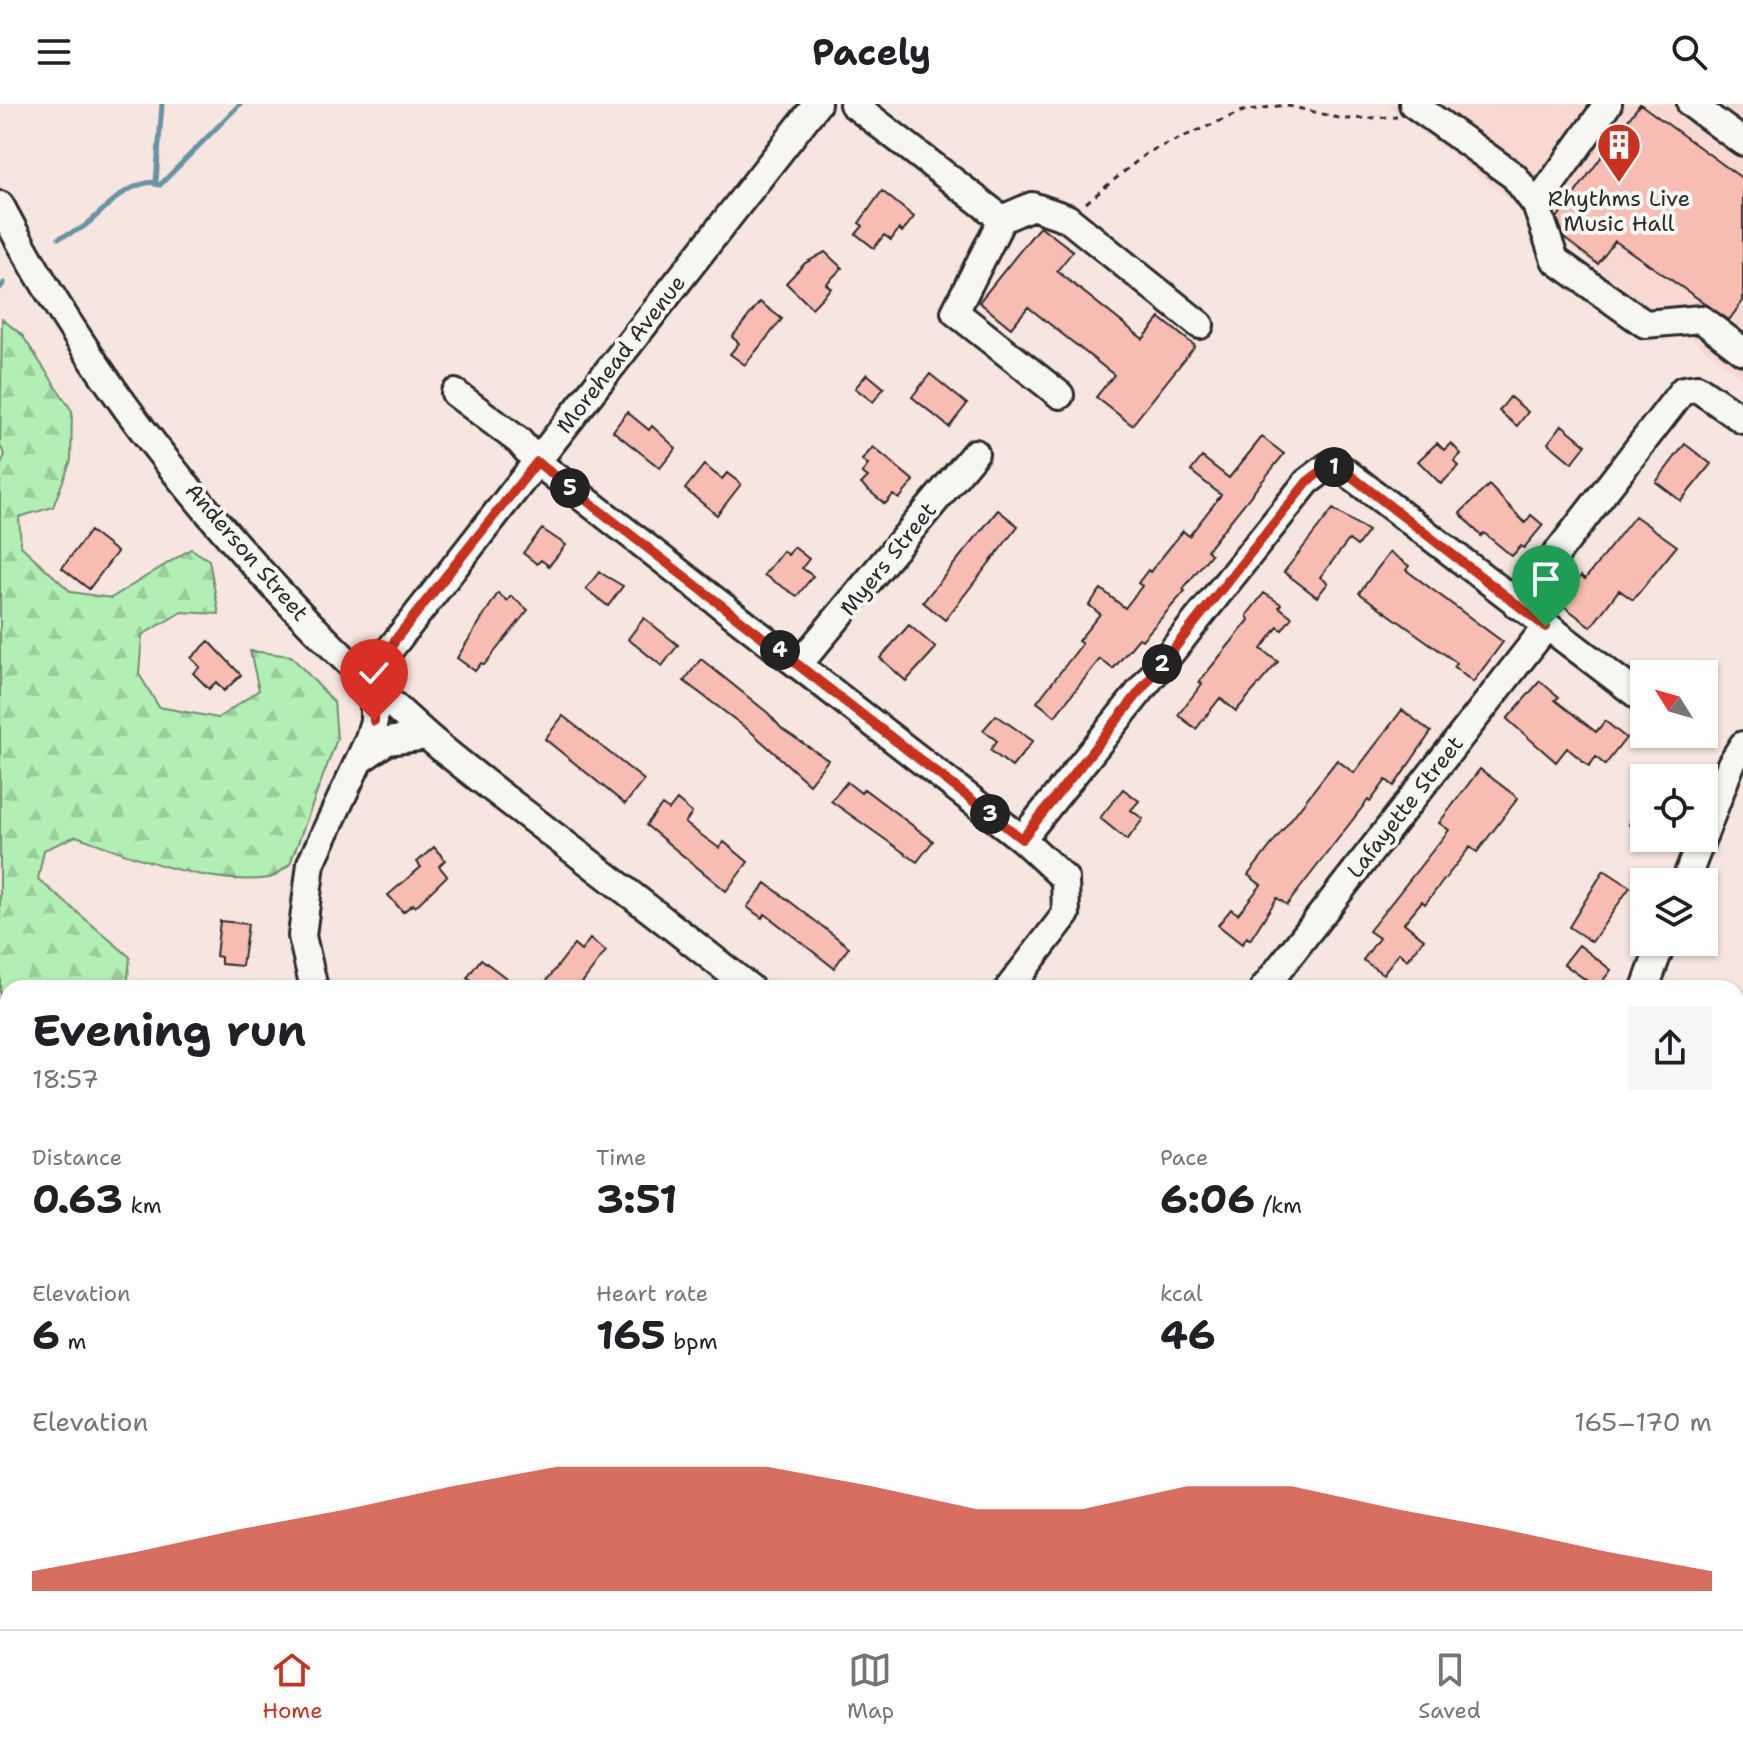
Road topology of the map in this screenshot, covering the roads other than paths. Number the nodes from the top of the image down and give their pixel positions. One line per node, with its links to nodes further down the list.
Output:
1 (817, 104): 16 (street, Morehead Avenue)
2 (853, 104): 9 (street)
3 (1608, 104): 8 (street)
4 (1691, 104): 6 (street)
5 (1421, 110): 8 (street)
6 (1743, 142)
7 (0, 205): 20 (street, Anderson Street)
8 (1536, 205): 11 (street)
9 (1002, 219): 10 (street); 13 (street)
10 (1200, 325)
11 (1743, 351)
12 (455, 393): 16 (street)
13 (1060, 395)
14 (1743, 420): 17 (street)
15 (975, 453): 19 (street, Myers Street)
16 (537, 462): 19 (street); 20 (street, Morehead Avenue)
17 (1517, 605): 18 (street); 26 (street)
18 (1546, 627): 21 (street); 31 (street, Lafayette Street)
19 (799, 664): 26 (street)
20 (374, 685): 22 (street, Anderson Street); 24 (street)
21 (1630, 690)
22 (427, 736): 24 (street); 29 (street, Anderson Street)
23 (1743, 745): 25 (street)
24 (361, 759): 28 (street)
25 (1718, 797)
26 (1022, 839): 30 (street)
27 (1657, 956): 32 (street)
28 (312, 980)
29 (740, 980)
30 (1015, 980)
31 (1270, 980)
32 (1648, 980)

